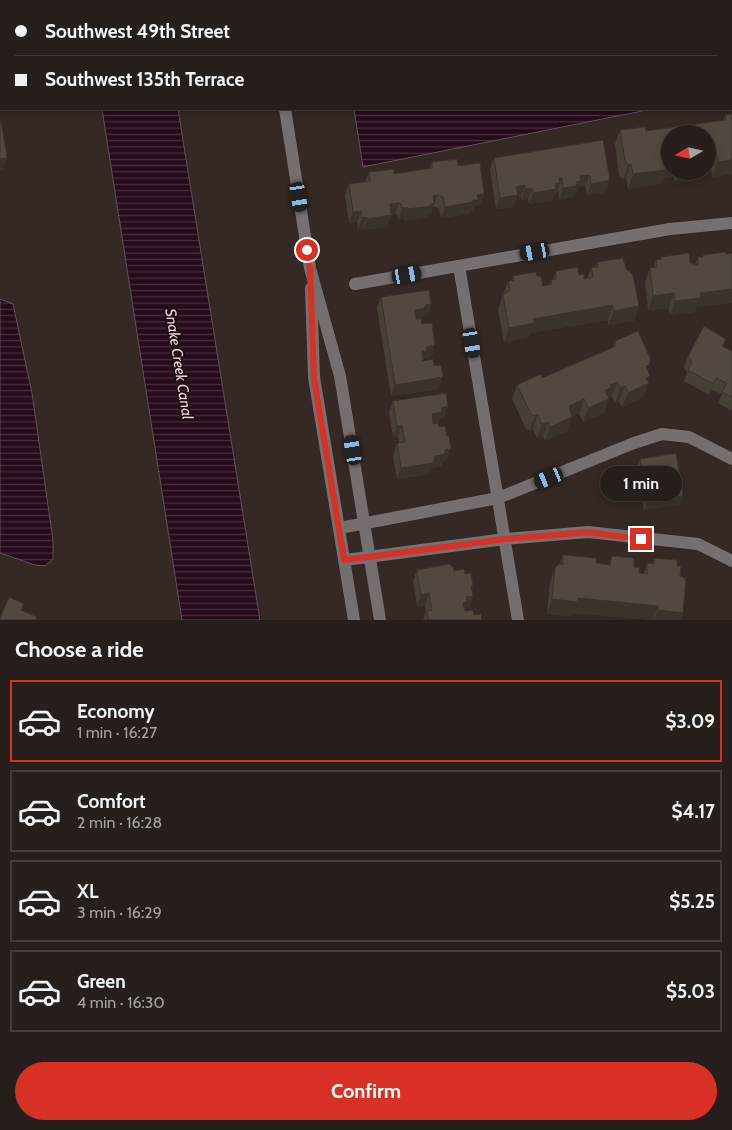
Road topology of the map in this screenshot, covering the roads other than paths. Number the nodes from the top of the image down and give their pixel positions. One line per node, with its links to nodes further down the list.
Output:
1 (285, 110): 4 (street)
2 (732, 223): 3 (street)
3 (459, 266): 5 (street); 7 (street)
4 (310, 268): 8 (street); 9 (street)
5 (355, 284)
6 (732, 459): 7 (street)
7 (498, 498): 8 (street); 10 (street)
8 (366, 524): 9 (street); 11 (street)
9 (340, 528): 12 (street)
10 (505, 539): 11 (street); 13 (street); 16 (street)
11 (371, 556): 12 (street); 15 (street)
12 (344, 560): 14 (street)
13 (732, 562)
14 (354, 620)
15 (380, 620)
16 (518, 620)

